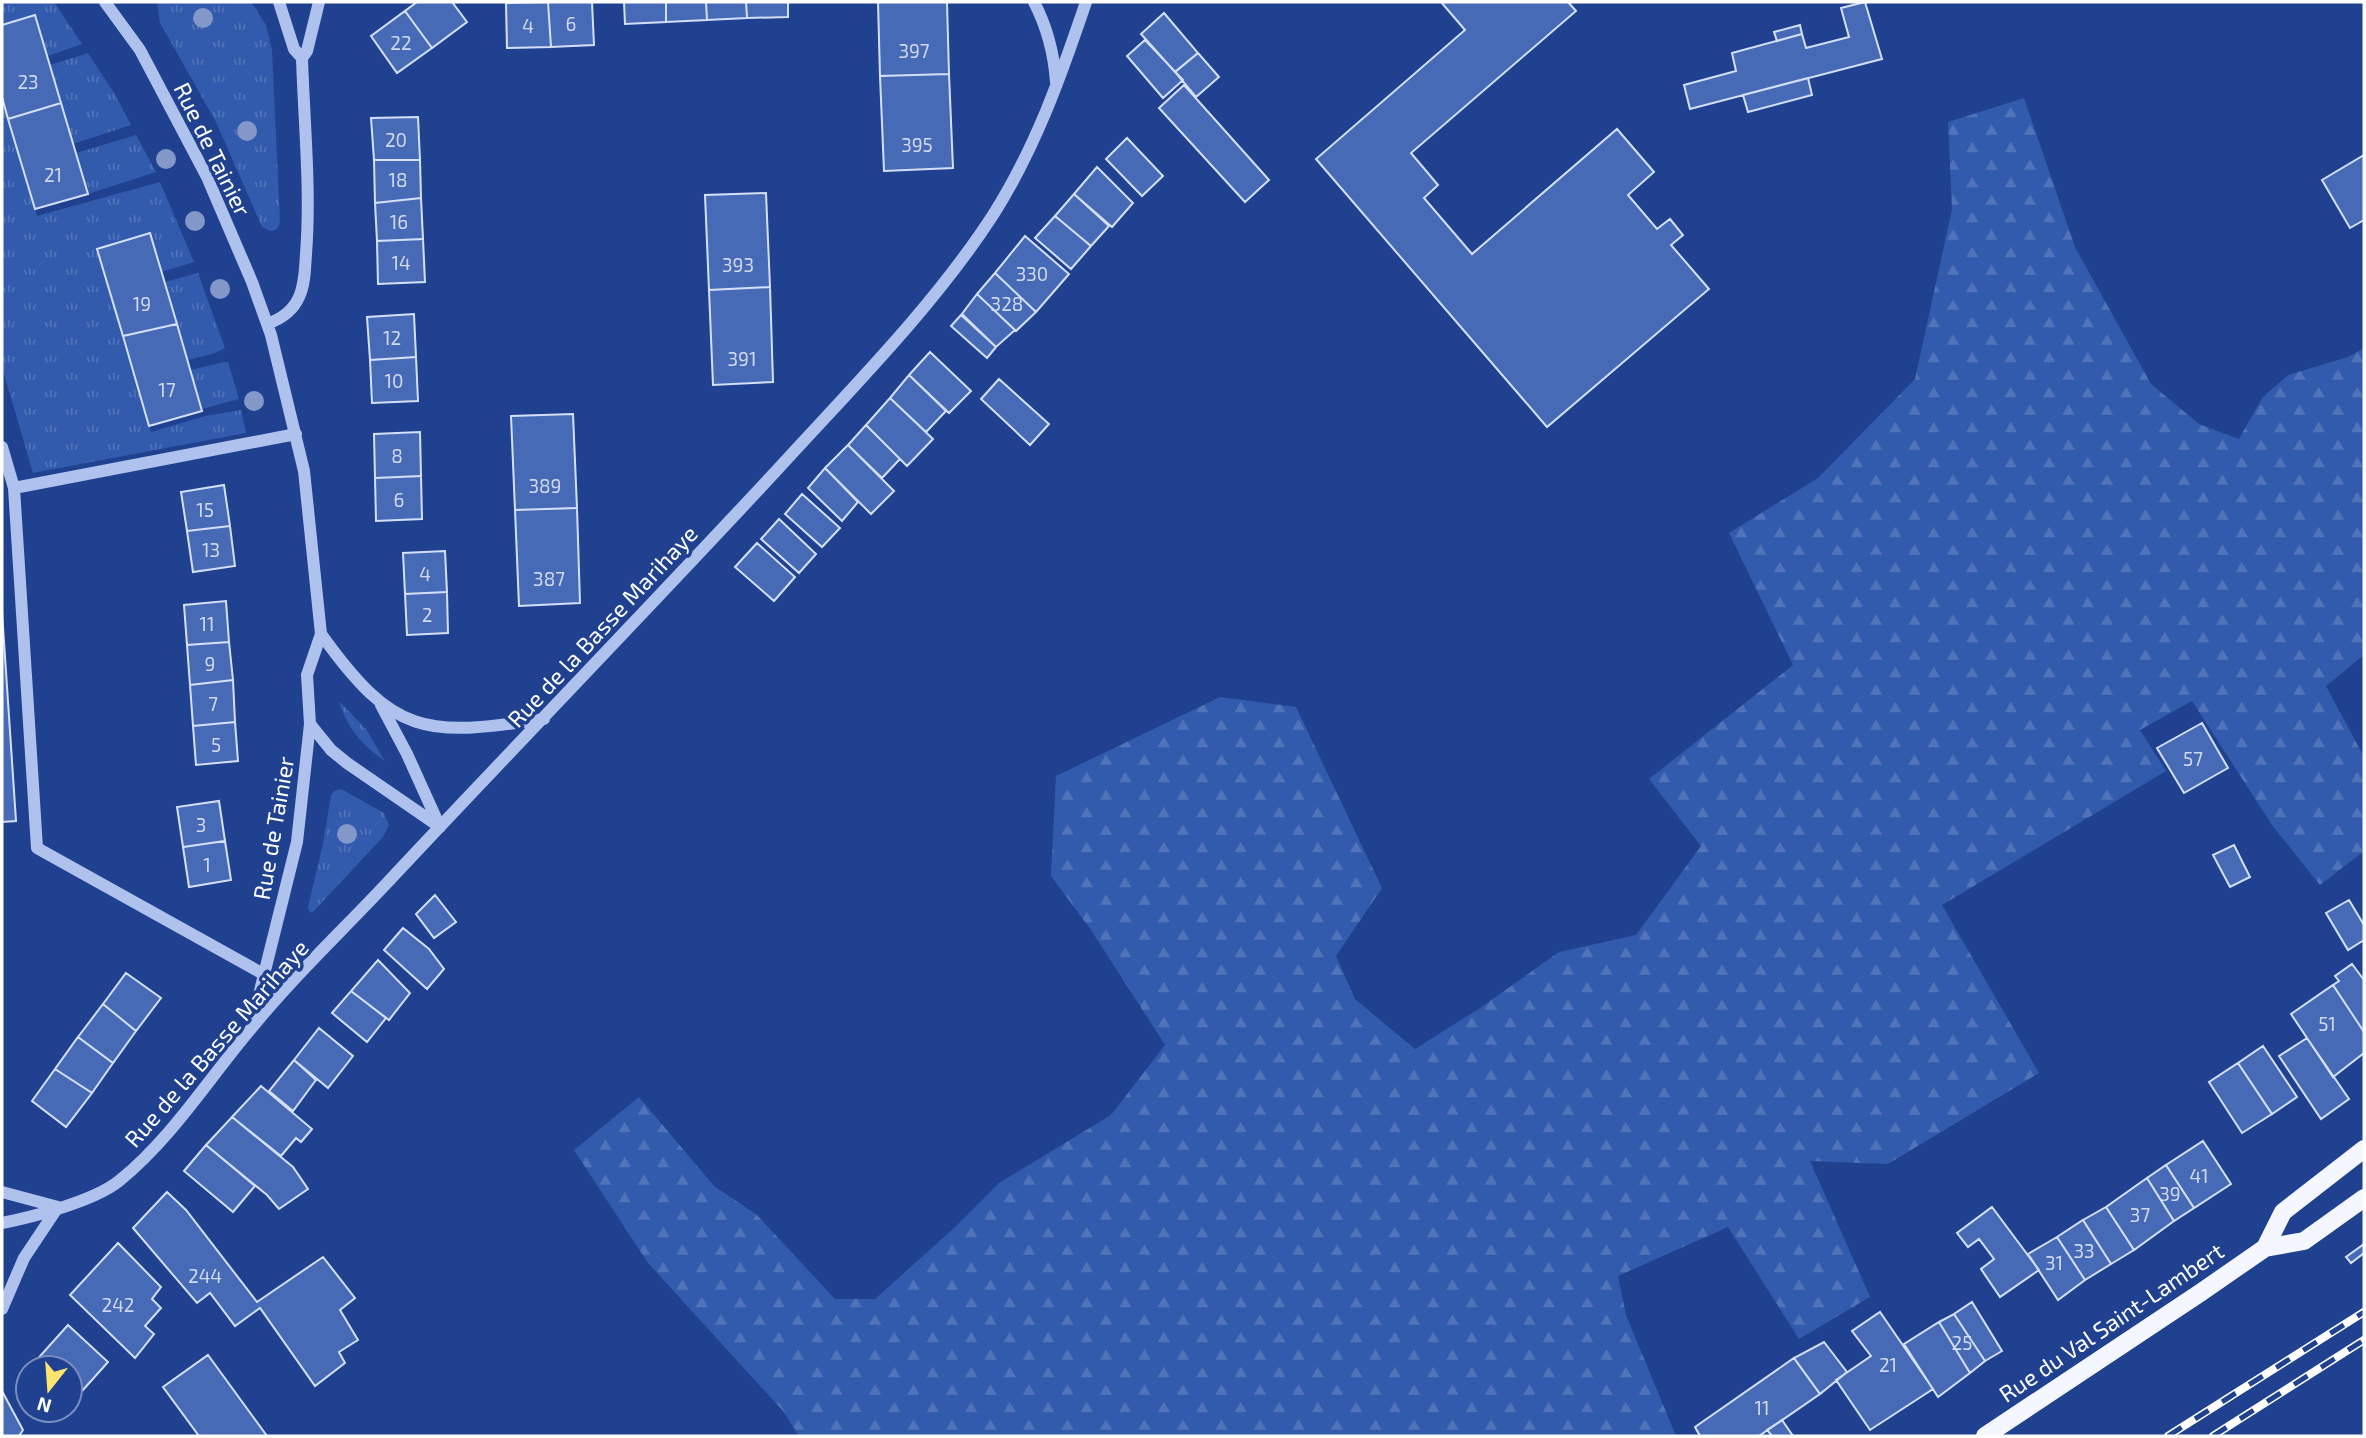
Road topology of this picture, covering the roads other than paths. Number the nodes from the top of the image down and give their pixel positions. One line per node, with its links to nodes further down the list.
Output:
1 (105, 2): 8 (street, Rue de Tainier)
2 (279, 2): 6 (street)
3 (319, 2): 6 (street)
4 (1034, 2): 7 (street)
5 (1086, 2): 7 (street, Rue de la Basse Marihaye)
6 (302, 58): 8 (street)
7 (1056, 88): 14 (street, Rue de la Basse Marihaye)
8 (267, 324): 9 (street, Rue de Tainier)
9 (296, 434): 11 (street); 12 (street, Rue de Tainier)
10 (2, 447): 11 (street)
11 (14, 488): 17 (street)
12 (321, 634): 13 (street, Rue de Tainier); 15 (street, Rue de Tainier)
13 (381, 704): 14 (street, Rue de Tainier); 16 (street)
14 (544, 719): 16 (street, Rue de la Basse Marihaye)
15 (310, 724): 16 (street); 17 (street, Rue de Tainier)
16 (440, 827): 18 (street, Rue de la Basse Marihaye)
17 (265, 975): 18 (street, Rue de Tainier)
18 (251, 1027): 22 (street, Rue de la Basse Marihaye)
19 (2364, 1149): 24 (main road, Rue du Val Saint-Lambert)
20 (2, 1192): 22 (street)
21 (2364, 1198): 24 (main road, Rue du Val Saint-Lambert)
22 (59, 1207): 23 (street, Rue de la Basse Marihaye); 25 (street)
23 (2, 1223)
24 (2265, 1248): 26 (main road, Rue du Val Saint-Lambert)
25 (2, 1309)
26 (1985, 1436)

